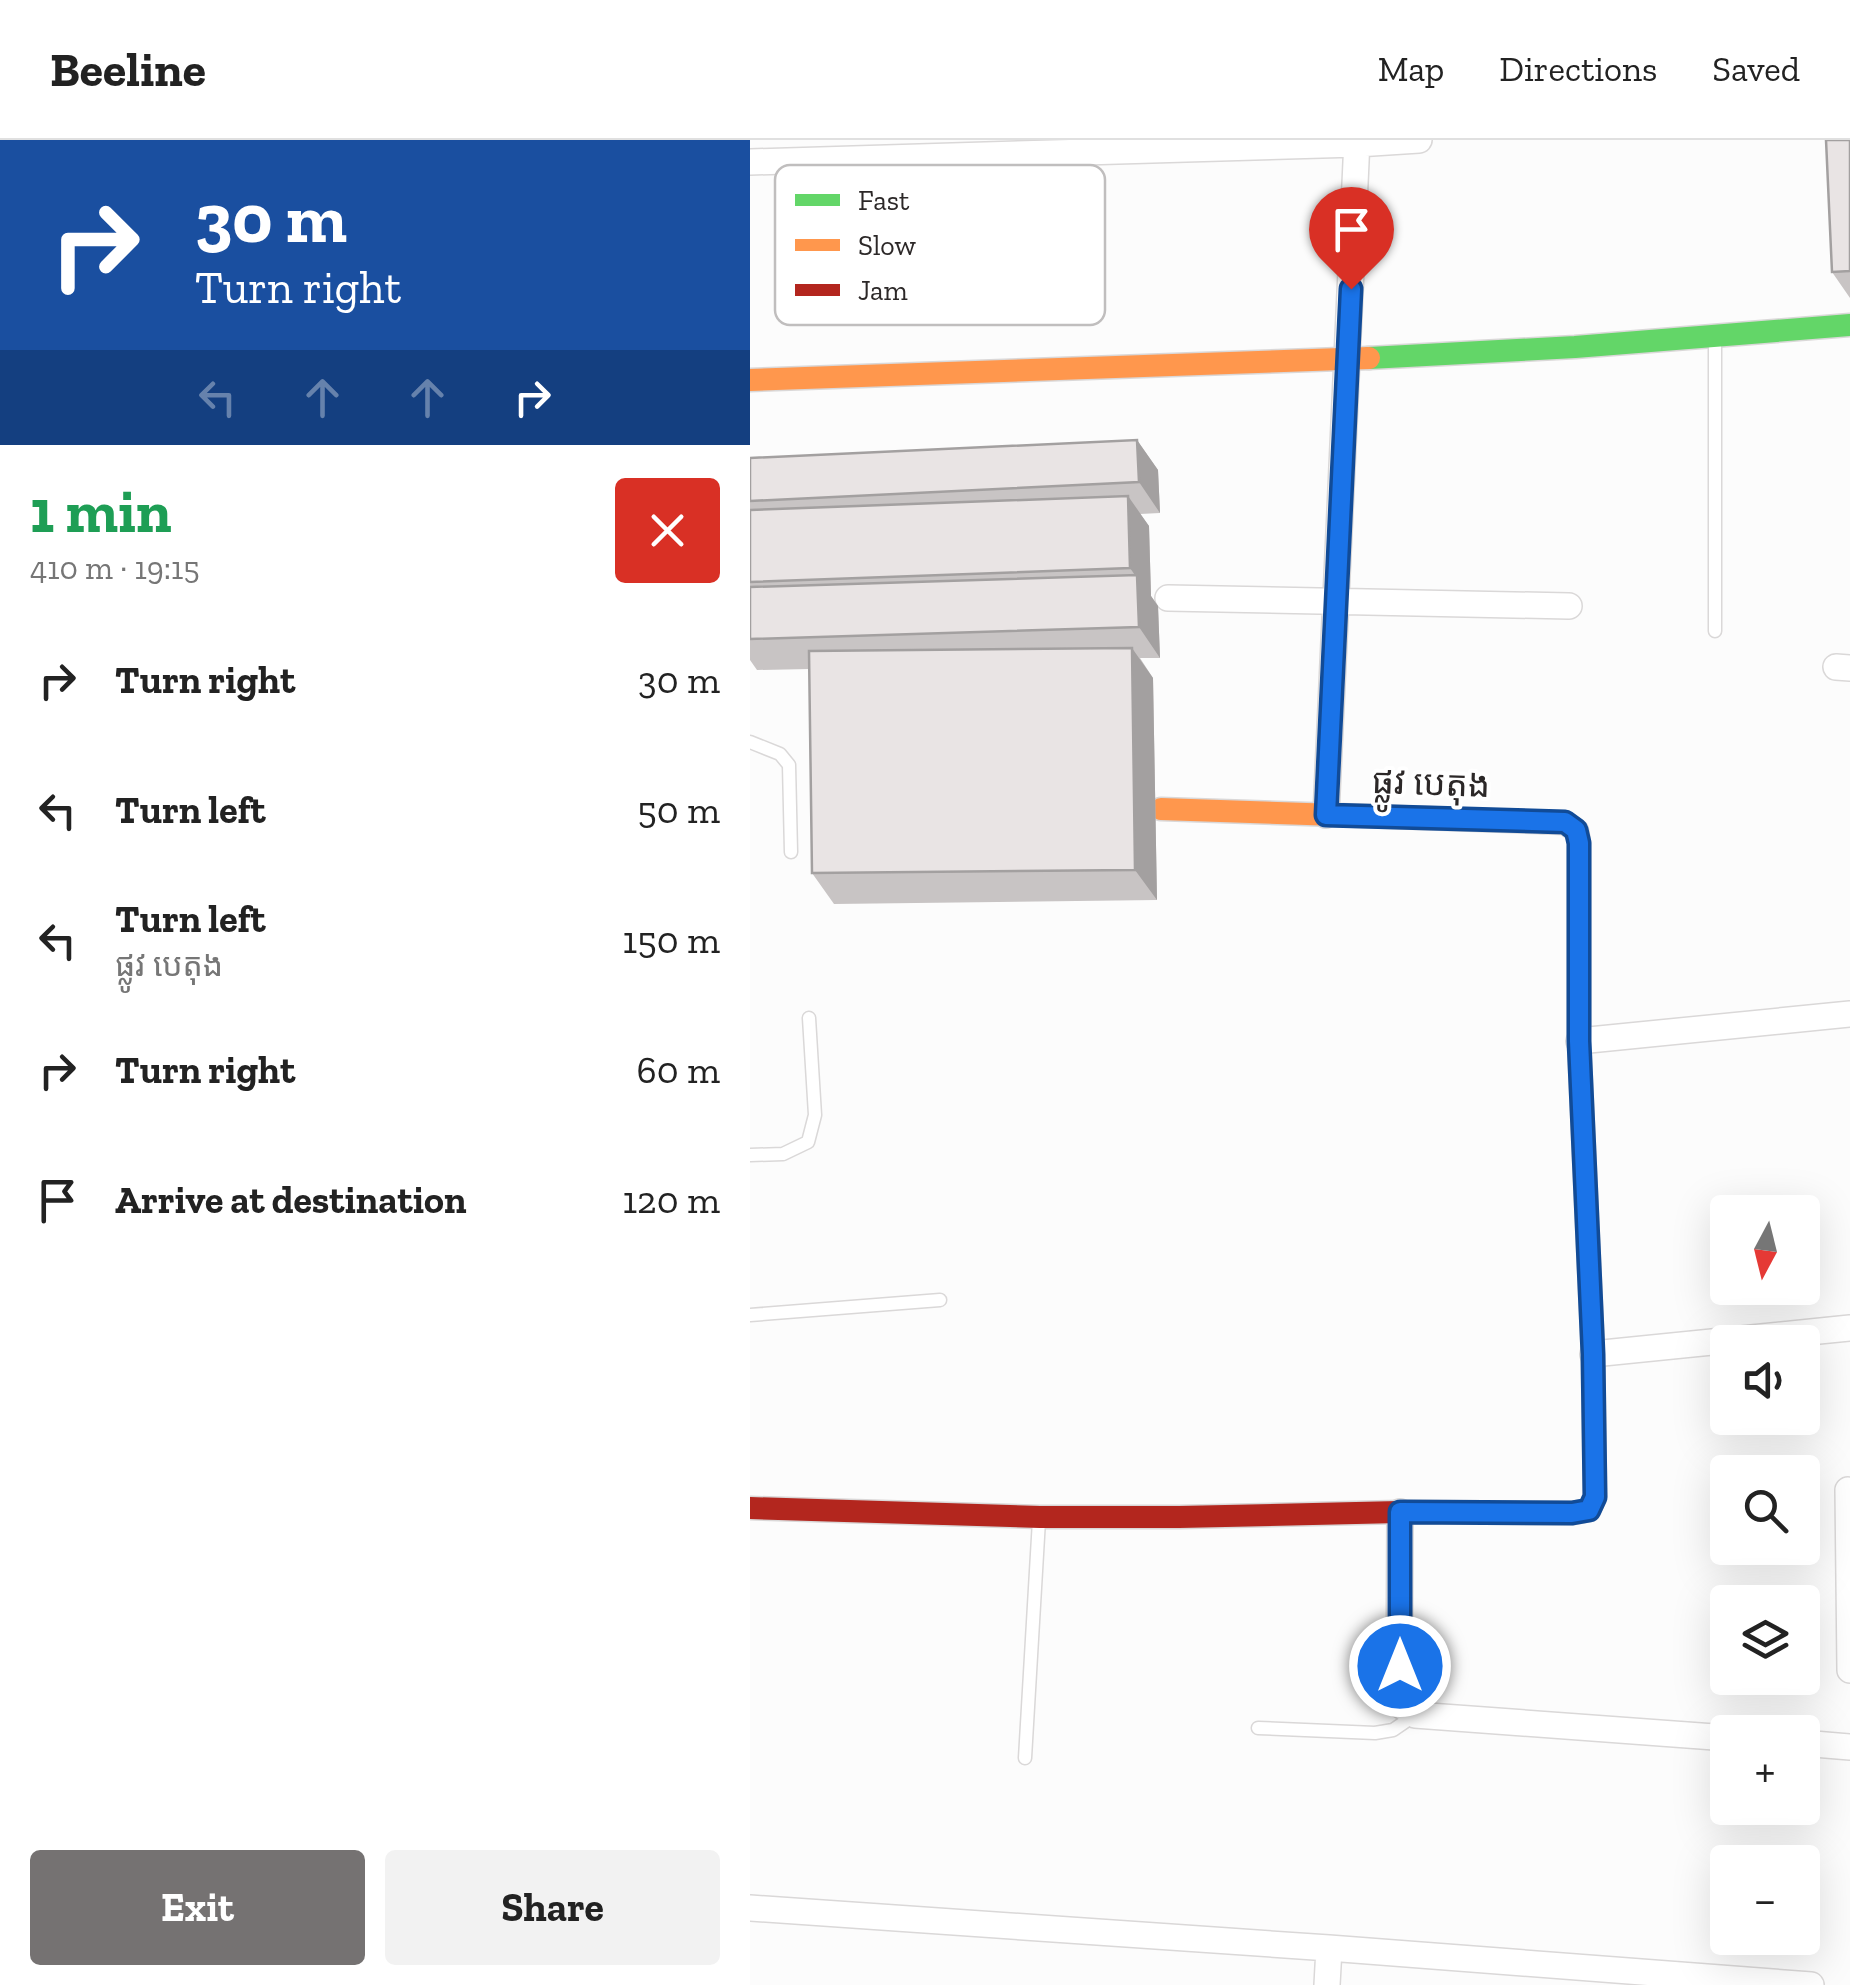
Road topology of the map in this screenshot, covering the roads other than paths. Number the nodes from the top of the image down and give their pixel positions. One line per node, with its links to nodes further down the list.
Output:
1 (1420, 140): 2 (street)
2 (1357, 142): 3 (street); 6 (street)
3 (750, 162)
4 (1850, 326): 5 (street)
5 (1715, 338): 6 (street); 11 (lane)
6 (1347, 361): 7 (street); 9 (street)
7 (750, 380)
8 (1168, 598): 9 (street)
9 (1336, 602): 10 (street); 14 (street)
10 (1569, 606)
11 (1715, 631)
12 (750, 742): 15 (lane)
13 (1162, 809): 14 (street, ផ្លូវ បេតុង)
14 (1326, 815): 18 (street, ផ្លូវ បេតុង)
15 (791, 852)
16 (1850, 1014): 18 (street)
17 (809, 1018): 19 (lane)
18 (1579, 1041): 23 (street)
19 (750, 1155)
20 (940, 1300): 21 (lane)
21 (750, 1315)
22 (1850, 1328): 23 (street)
23 (1593, 1354): 26 (street)
24 (1848, 1490): 28 (street)
25 (750, 1508): 27 (street)
26 (1400, 1512): 27 (street); 29 (street)
27 (1040, 1518): 34 (lane)
28 (1850, 1670)
29 (1414, 1714): 30 (lane); 31 (street)
30 (1258, 1728)
31 (1710, 1737)
32 (1820, 1744): 33 (street)
33 (1850, 1747)
34 (1025, 1758)
35 (750, 1908): 36 (street)
36 (1329, 1948): 37 (street); 38 (street)
37 (1327, 1985)
38 (1811, 1985)

